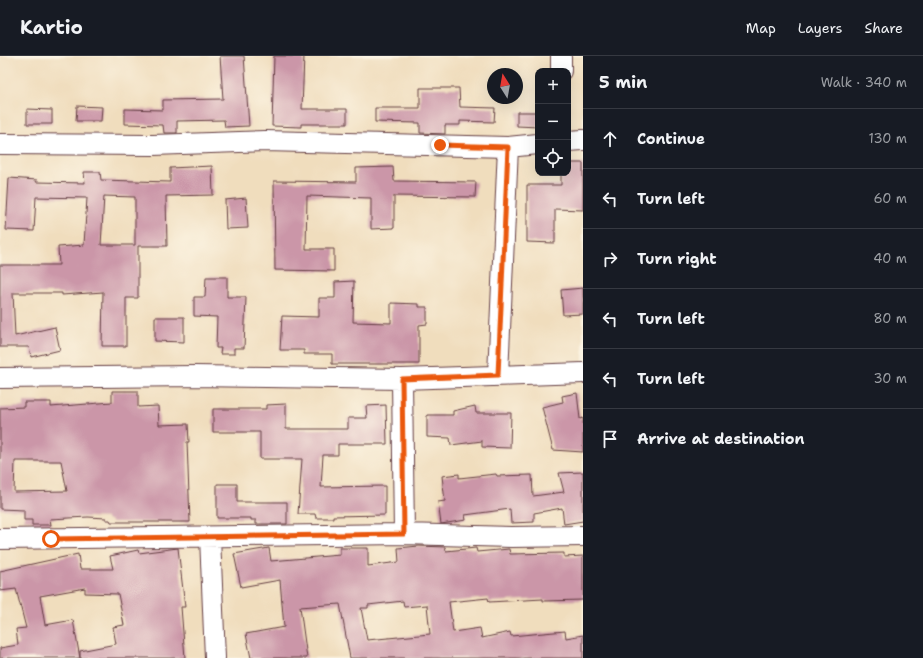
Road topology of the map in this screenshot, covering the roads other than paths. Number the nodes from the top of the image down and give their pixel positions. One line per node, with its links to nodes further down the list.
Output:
1 (561, 56): 2 (street)
2 (561, 68)
3 (583, 140): 4 (street)
4 (571, 141)
5 (0, 144): 7 (street)
6 (535, 144): 7 (street)
7 (508, 147): 9 (street)
8 (583, 373): 9 (street)
9 (498, 375): 11 (street)
10 (0, 378): 11 (street)
11 (402, 379): 12 (street)
12 (404, 534): 13 (street); 14 (street)
13 (583, 536)
14 (210, 537): 15 (street); 16 (street)
15 (0, 539)
16 (215, 658)

